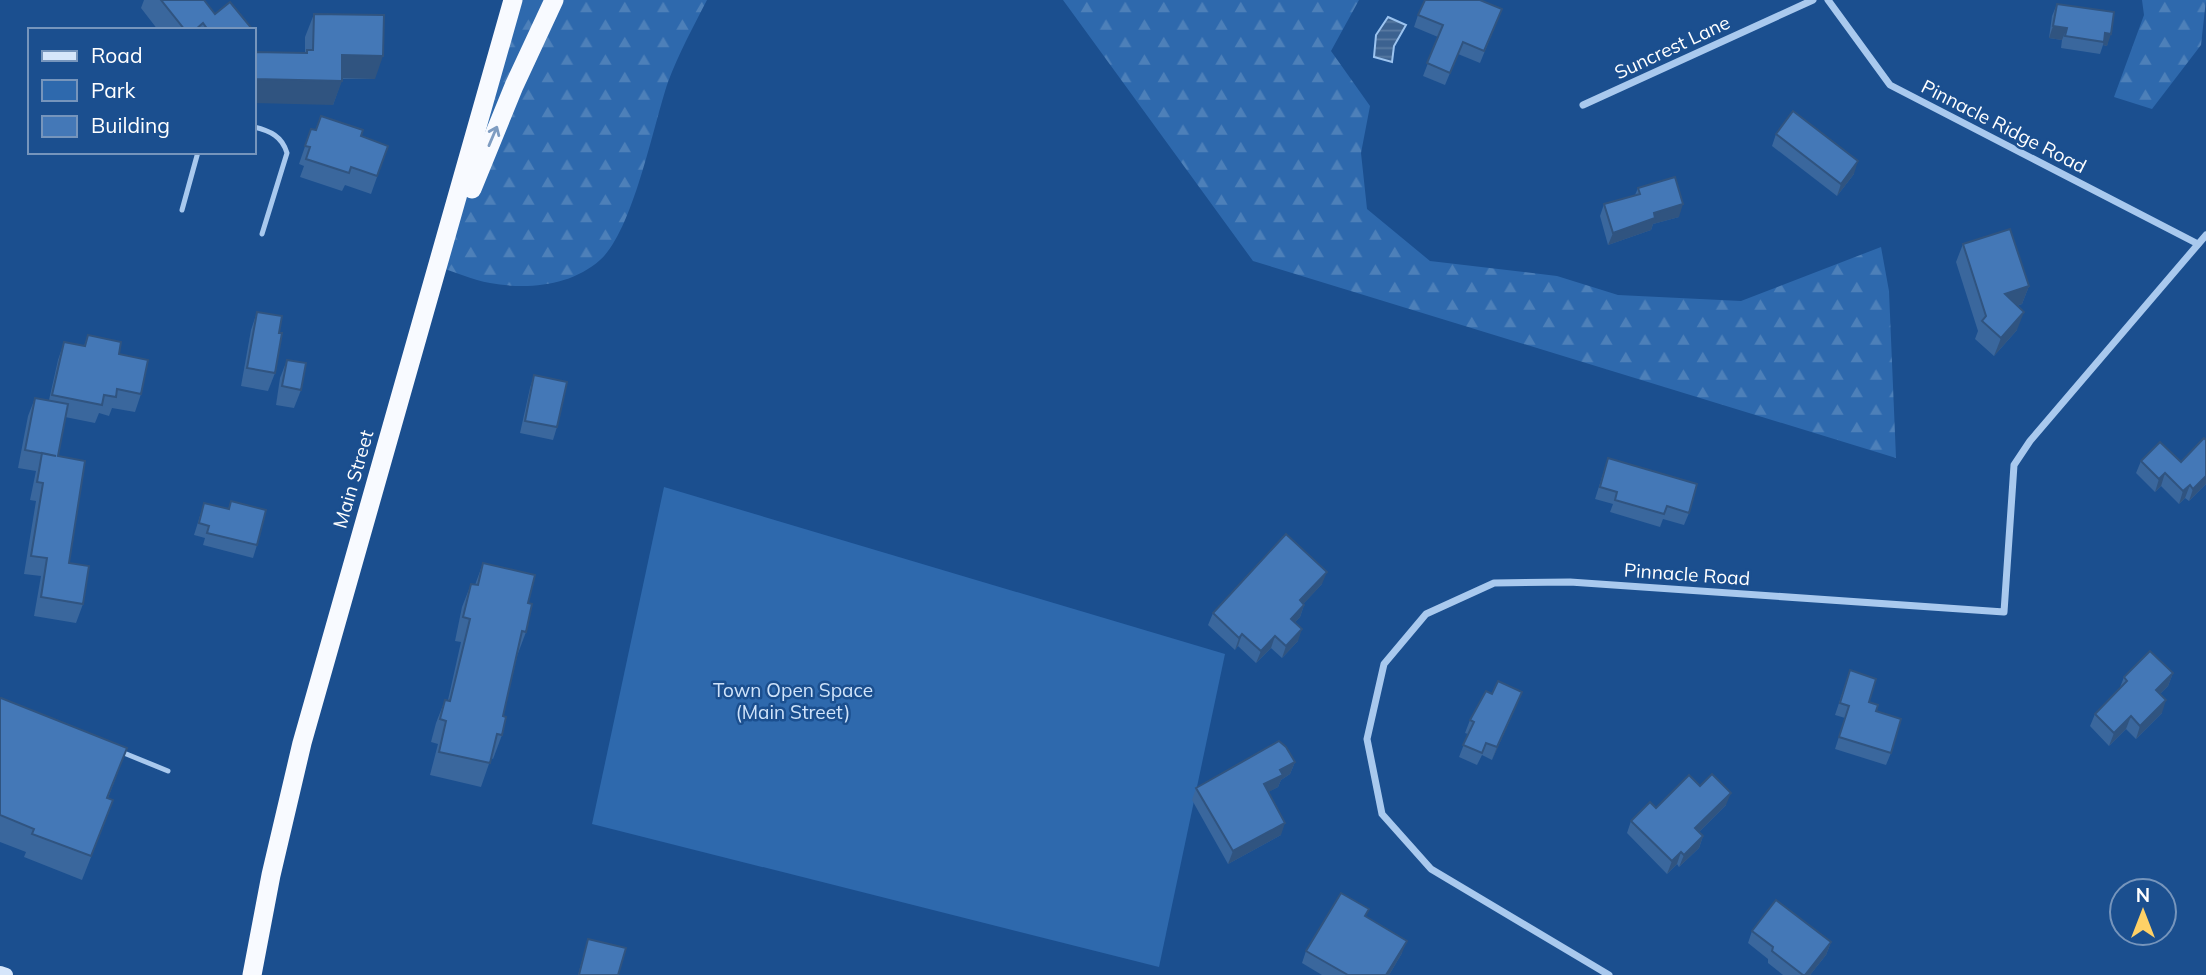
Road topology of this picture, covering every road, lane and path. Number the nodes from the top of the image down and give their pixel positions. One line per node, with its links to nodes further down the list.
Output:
1 (513, 0): 12 (highway, Main Street)
2 (554, 0): 12 (highway, one-way to 2)
3 (1812, 0): 5 (street, Suncrest Lane)
4 (1828, 0): 11 (street, Pinnacle Ridge Road)
5 (1584, 105)
6 (256, 128): 9 (lane)
7 (197, 154): 8 (lane)
8 (182, 210)
9 (262, 234)
10 (2206, 235): 11 (street, Pinnacle Road)
11 (2198, 244): 18 (street, Pinnacle Road)
12 (439, 267): 17 (highway, Main Street)
13 (106, 746): 14 (lane)
14 (168, 771)
15 (0, 973): 16 (main road)
16 (6, 975)
17 (252, 975)
18 (1609, 975)

